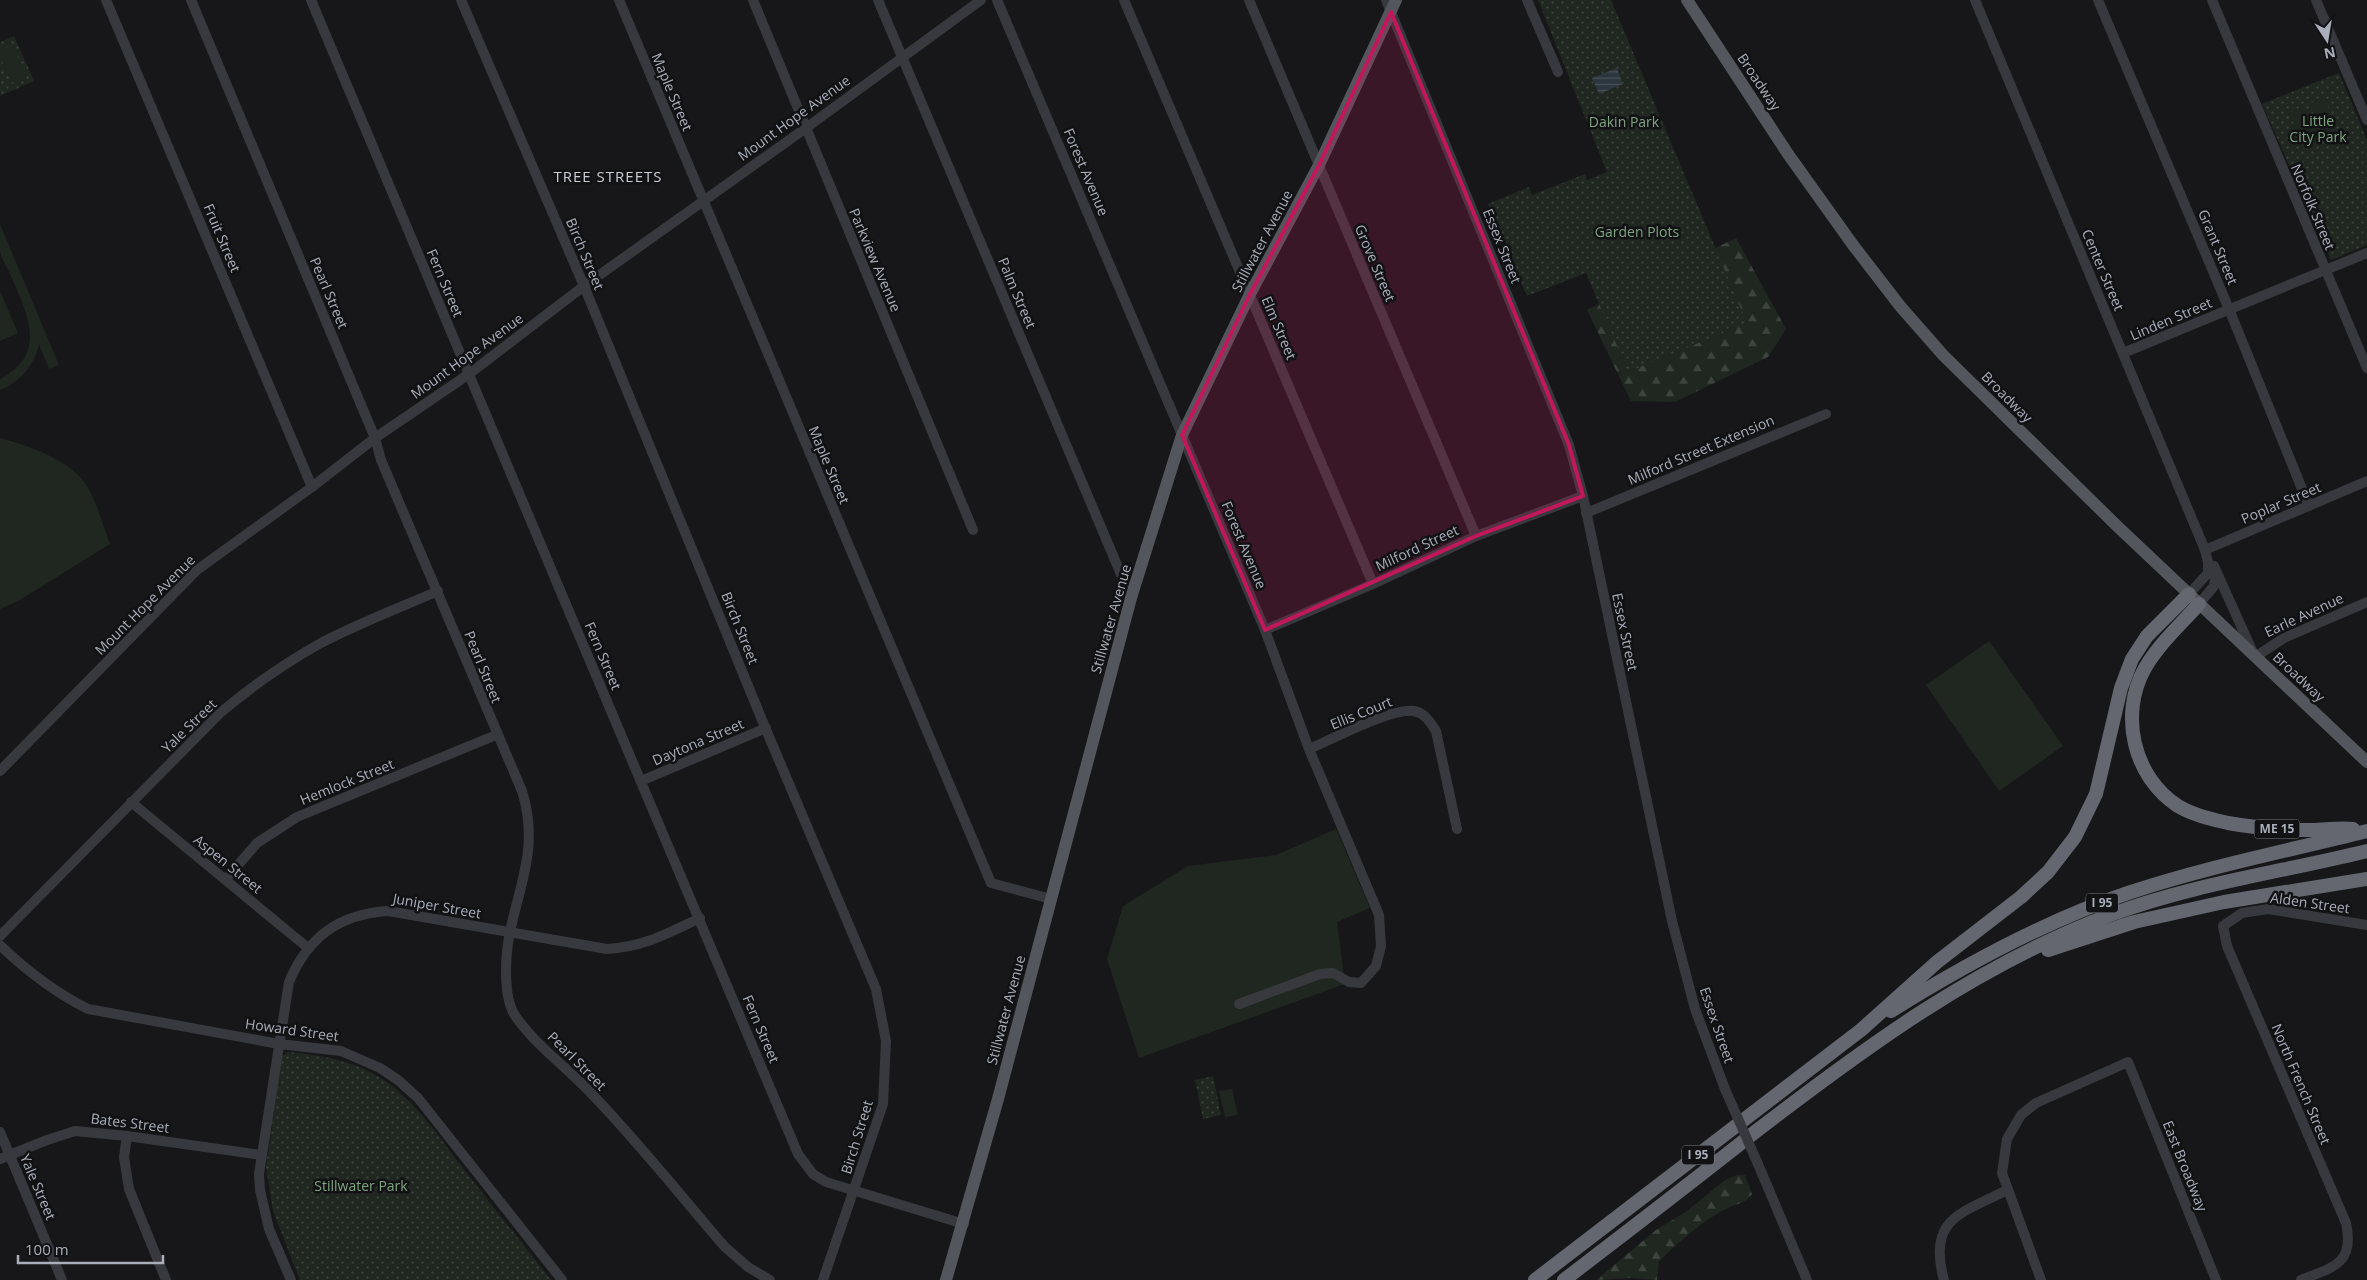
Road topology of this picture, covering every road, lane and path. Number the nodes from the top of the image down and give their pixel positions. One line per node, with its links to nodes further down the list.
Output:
1 (106, 0): 37 (street, Fruit Street)
2 (191, 0): 35 (street, Pearl Street)
3 (312, 0): 32 (street, Fern Street)
4 (461, 0): 27 (street, Birch Street)
5 (619, 0): 24 (street, Maple Street)
6 (754, 0): 22 (street, Parkview Avenue)
7 (878, 0): 19 (street, Palm Street)
8 (981, 0): 19 (street, Mount Hope Avenue)
9 (998, 0): 34 (street, Forest Avenue)
10 (1124, 0): 28 (street, Elm Street)
11 (1249, 0): 23 (street, Grove Street)
12 (1527, 0): 20 (street)
13 (1687, 0): 48 (main road, Broadway)
14 (1975, 0): 30 (street, Center Street)
15 (2098, 0): 29 (street, Grant Street)
16 (2212, 0): 26 (street, Norfolk Street)
17 (2316, 0): 21 (street)
18 (1391, 4): 23 (main road, Stillwater Avenue); 38 (street, Essex Street)
19 (902, 56): 22 (street, Mount Hope Avenue); 47 (street, Palm Street)
20 (1558, 72)
21 (2367, 120)
22 (806, 128): 24 (street, Mount Hope Avenue); 41 (street, Parkview Avenue)
23 (1319, 166): 28 (main road, Stillwater Avenue); 42 (street, Grove Street)
24 (702, 202): 27 (street, Mount Hope Avenue); 64 (street, Maple Street)
25 (2367, 253): 26 (street, Linden Street)
26 (2325, 271): 29 (street, Linden Street); 31 (street, Norfolk Street)
27 (584, 286): 32 (street, Mount Hope Avenue); 52 (street, Birch Street)
28 (1250, 294): 34 (main road, Stillwater Avenue); 45 (street, Elm Street)
29 (2230, 309): 30 (street, Linden Street); 39 (street, Grant Street)
30 (2123, 353): 43 (street, Center Street)
31 (2367, 368)
32 (469, 374): 35 (street, Mount Hope Avenue); 57 (street, Fern Street)
33 (1826, 414): 40 (street, Milford Street Extension)
34 (1182, 435): 47 (main road, Stillwater Avenue); 50 (street, Forest Avenue)
35 (375, 438): 37 (street, Mount Hope Avenue); 46 (street, Pearl Street)
36 (2367, 481): 39 (street, Poplar Street)
37 (312, 487): 56 (street, Mount Hope Avenue)
38 (1583, 496): 40 (street, Essex Street); 42 (street, Milford Street)
39 (2309, 506): 43 (street, Poplar Street)
40 (1586, 513): 92 (street, Essex Street, bridge)
41 (973, 530)
42 (1476, 536): 45 (street, Milford Street)
43 (2205, 550): 44 (street, Center Street); 48 (street, Center Street)
44 (2214, 566): 48 (street); 51 (street, Center Street)
45 (1373, 584): 50 (street, Milford Street)
46 (438, 591): 53 (street, Pearl Street); 58 (street, Yale Street)
47 (1131, 598): 64 (main road, Stillwater Avenue)
48 (2194, 599): 51 (main road, Broadway); 60 (highway, ME 15); 74 (highway)
49 (2367, 602): 51 (street, Earle Avenue)
50 (1266, 630): 54 (street, Forest Avenue)
51 (2255, 657): 55 (main road, Broadway)
52 (766, 728): 57 (street, Daytona Street); 80 (street, Birch Street)
53 (496, 735): 62 (street, Hemlock Street); 68 (street, Pearl Street)
54 (1309, 749): 59 (street, Ellis Court); 73 (street, Forest Avenue)
55 (2367, 762)
56 (0, 771)
57 (641, 781): 65 (street, Fern Street)
58 (131, 802): 62 (street, Aspen Street); 69 (street, Yale Street)
59 (1457, 829)
60 (2367, 831): 74 (highway, I 95)
61 (2367, 851): 72 (highway, I 95)
62 (226, 879): 71 (street, Aspen Street)
63 (2367, 879): 72 (highway)
64 (1051, 900): 82 (main road, Stillwater Avenue)
65 (700, 918): 68 (street, Juniper Street); 80 (street, Fern Street)
66 (2367, 925): 67 (street, Alden Street)
67 (2222, 926): 96 (street, North French Street)
68 (511, 933): 71 (street, Juniper Street); 87 (street, Pearl Street)
69 (0, 936)
70 (0, 945): 75 (street, Howard Street)
71 (308, 948): 75 (street, Juniper Street)
72 (2028, 952): 91 (highway, I 95)
73 (1239, 1004)
74 (1861, 1030): 90 (highway, I 95)
75 (280, 1044): 78 (street, Juniper Street); 86 (street, Howard Street)
76 (0, 1132): 79 (street, Yale Street)
77 (127, 1136): 78 (street, Bates Street); 79 (street, Bates Street); 84 (street)
78 (261, 1155): 85 (street, Juniper Street)
79 (5, 1156): 83 (street, Yale Street)
80 (854, 1190): 82 (street, Fern Street); 88 (street, Birch Street)
81 (2007, 1190): 93 (street); 94 (street); 95 (street, East Broadway)
82 (964, 1224): 89 (main road, Stillwater Avenue)
83 (62, 1280)
84 (166, 1280)
85 (291, 1280)
86 (562, 1280)
87 (770, 1280)
88 (823, 1280)
89 (946, 1280)
90 (1534, 1280)
91 (1564, 1280)
92 (1807, 1280)
93 (1944, 1280)
94 (2041, 1280)
95 (2216, 1280)
96 (2301, 1280)

